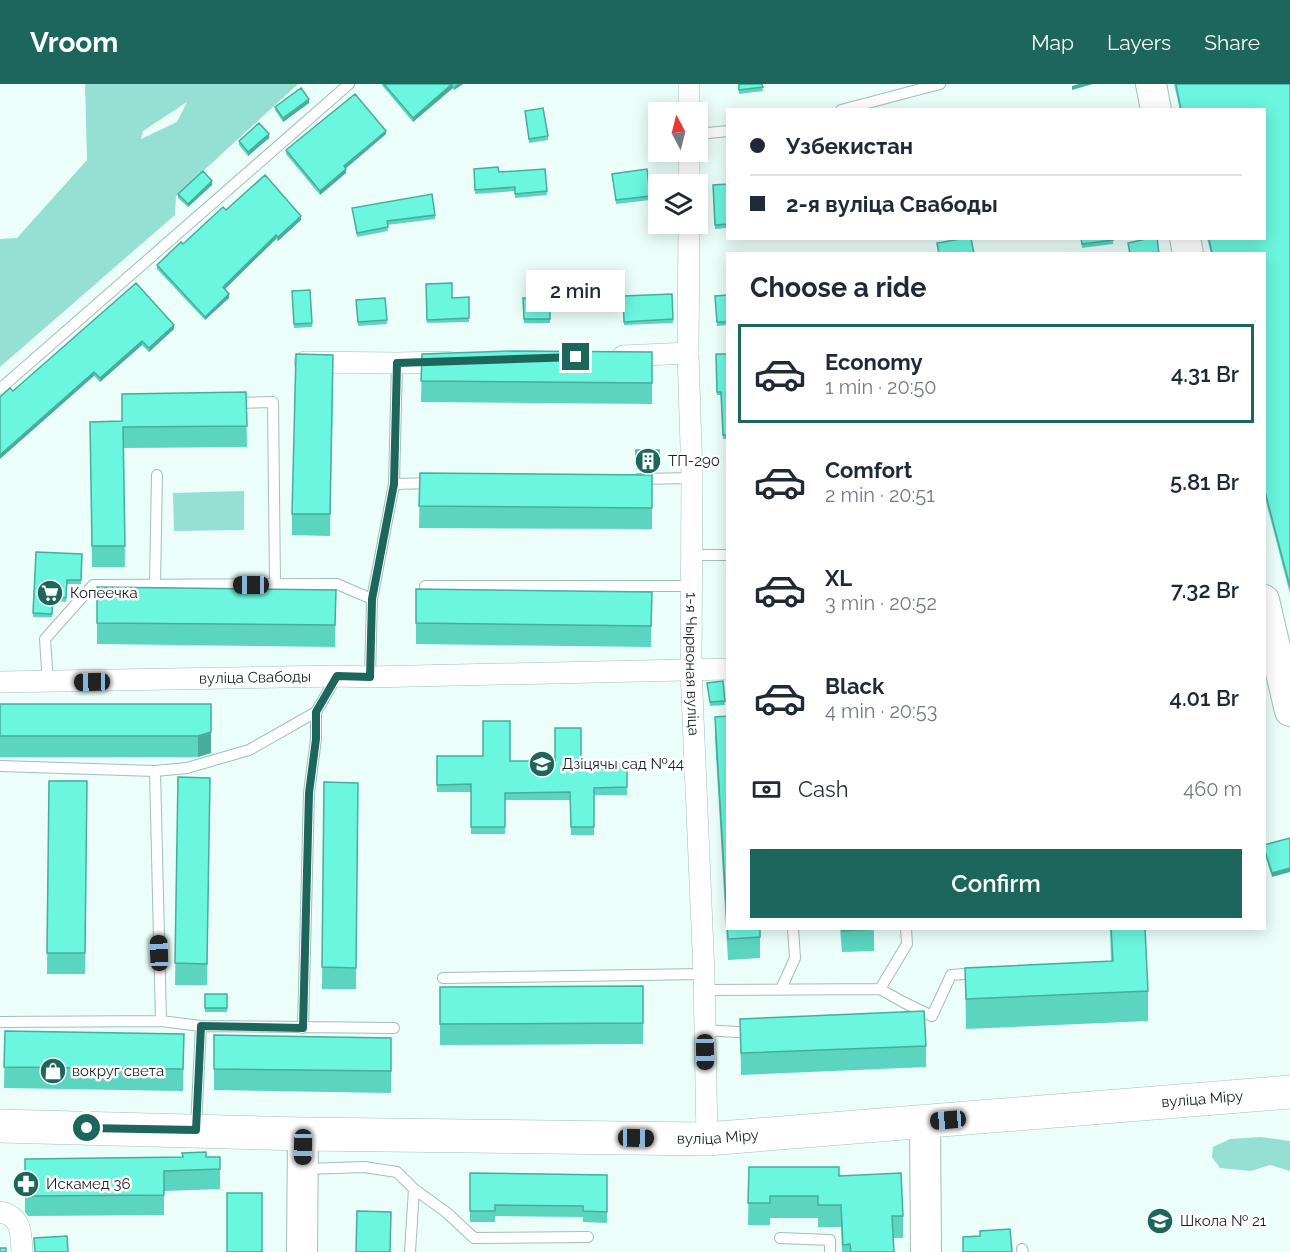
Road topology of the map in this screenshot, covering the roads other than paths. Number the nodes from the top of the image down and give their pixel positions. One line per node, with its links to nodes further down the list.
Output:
1 (349, 84): 16 (lane)
2 (940, 84): 6 (lane)
3 (1151, 84): 7 (street)
4 (689, 87): 5 (street)
5 (689, 102)
6 (849, 108)
7 (1156, 108)
8 (726, 131): 9 (lane)
9 (708, 133)
10 (688, 234): 11 (street, 1-я Чырвоная вуліца)
11 (688, 353): 12 (street); 19 (street, 1-я Чырвоная вуліца)
12 (607, 356)
13 (467, 361): 15 (street)
14 (304, 362): 15 (street)
15 (397, 363): 22 (lane)
16 (0, 388)
17 (225, 404): 26 (lane)
18 (157, 475): 25 (lane)
19 (692, 478): 20 (lane); 23 (street, 1-я Чырвоная вуліца)
20 (632, 479)
21 (442, 483): 22 (lane)
22 (394, 484): 29 (lane)
23 (691, 555): 24 (lane); 27 (street, 1-я Чырвоная вуліца)
24 (726, 555)
25 (155, 585): 26 (lane); 36 (lane)
26 (275, 585): 29 (lane)
27 (691, 585): 28 (lane); 32 (street, 1-я Чырвоная вуліца)
28 (425, 586)
29 (372, 599): 34 (lane)
30 (1266, 609): 37 (street)
31 (726, 669): 32 (street, вуліца Свабоды)
32 (691, 670): 34 (street, вуліца Свабоды); 45 (street, 1-я Чырвоная вуліца)
33 (337, 676): 34 (street, вуліца Свабоды); 36 (street, вуліца Свабоды); 38 (lane)
34 (370, 677)
35 (0, 682): 36 (street, вуліца Свабоды)
36 (48, 683)
37 (1290, 711)
38 (316, 712): 40 (lane); 53 (lane)
39 (0, 766): 40 (lane)
40 (155, 771): 49 (lane)
41 (793, 930): 46 (lane)
42 (906, 930): 47 (lane)
43 (985, 972): 48 (lane)
44 (443, 978): 45 (lane)
45 (704, 982): 46 (lane); 55 (street, 1-я Чырвоная вуліца)
46 (781, 989): 47 (lane)
47 (880, 989): 48 (lane)
48 (932, 1016): 51 (lane)
49 (161, 1021): 50 (lane); 52 (lane)
50 (0, 1022)
51 (916, 1022)
52 (201, 1026): 53 (lane); 60 (lane)
53 (303, 1028): 54 (lane)
54 (394, 1028)
55 (705, 1030): 56 (lane); 62 (street, 1-я Чырвоная вуліца)
56 (769, 1032)
57 (1283, 1098): 58 (main road, вуліца Міру)
58 (925, 1122): 62 (main road, вуліца Міру); 72 (street)
59 (0, 1126): 60 (main road, вуліца Міру)
60 (196, 1130): 61 (main road, вуліца Міру)
61 (303, 1134): 62 (main road, вуліца Міру); 63 (street)
62 (707, 1139)
63 (303, 1169): 64 (lane); 69 (street)
64 (414, 1189): 66 (lane); 70 (lane)
65 (0, 1212): 68 (street)
66 (588, 1237)
67 (780, 1238): 71 (lane)
68 (22, 1252)
69 (302, 1252)
70 (410, 1252)
71 (831, 1252)
72 (926, 1252)

